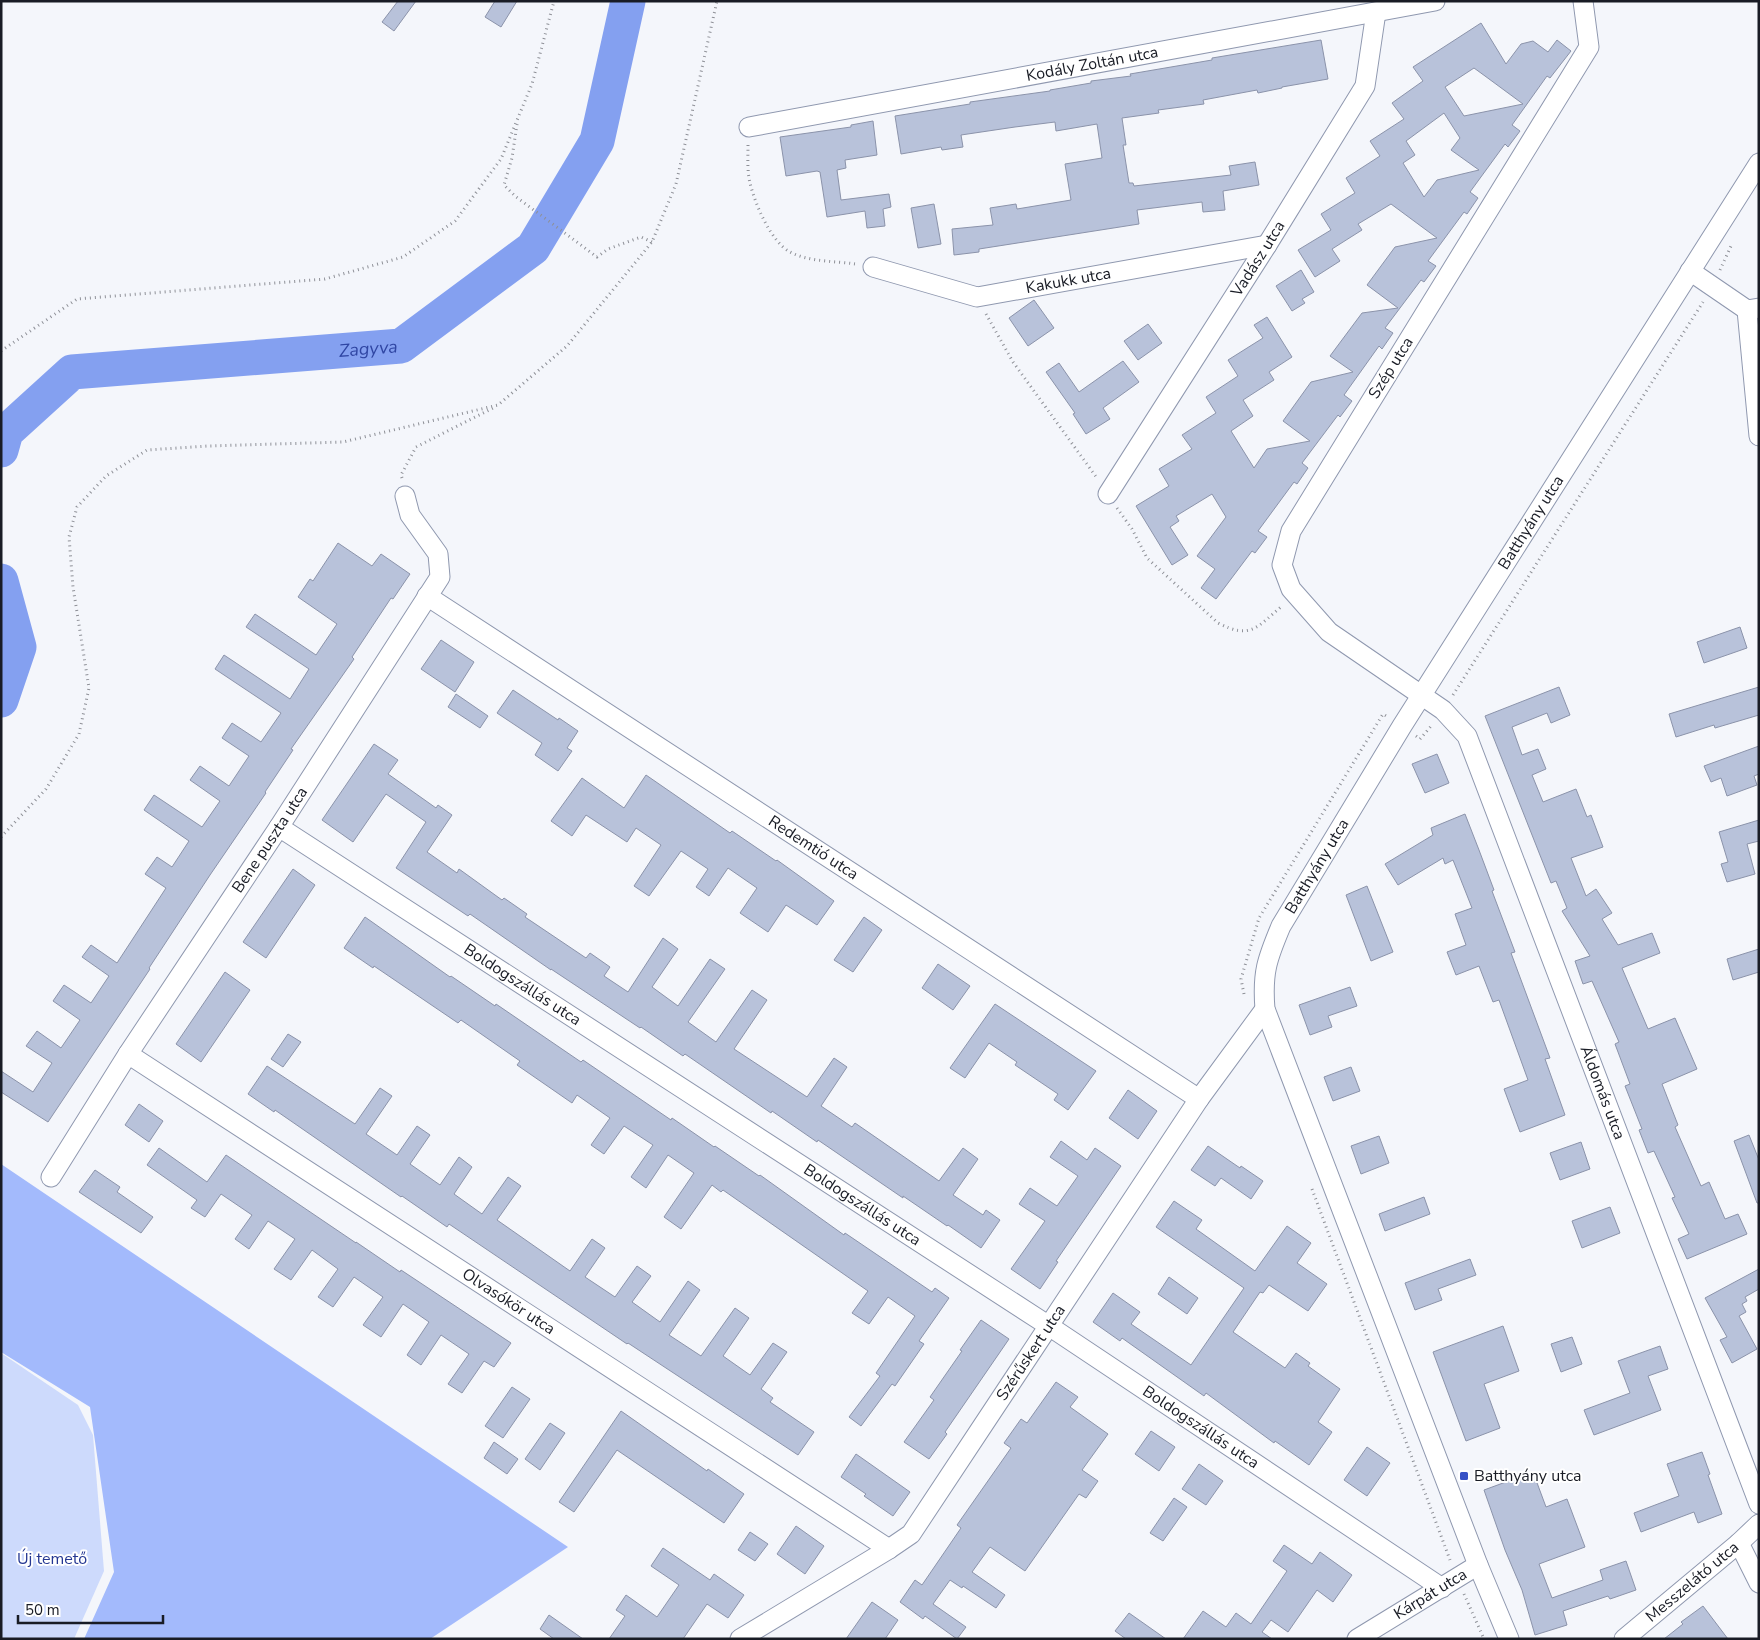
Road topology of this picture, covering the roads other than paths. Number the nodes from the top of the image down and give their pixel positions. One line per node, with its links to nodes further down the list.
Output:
1 (1435, 1): 3 (street, Kodály Zoltán utca)
2 (1583, 1): 14 (street, Szép utca)
3 (1376, 12): 4 (street, Kodály Zoltán utca); 6 (street, Vadász utca)
4 (750, 127)
5 (1759, 163): 8 (street, Batthyány utca)
6 (1267, 245): 7 (street, Kakukk utca); 11 (street, Vadász utca)
7 (873, 267)
8 (1690, 271): 9 (street); 14 (street, Batthyány utca)
9 (1753, 309): 10 (street)
10 (1759, 436)
11 (1108, 494)
12 (405, 496): 13 (street, Bene puszta utca)
13 (427, 596): 15 (street, Bene puszta utca); 18 (street, Redemtió utca)
14 (1422, 697): 16 (street, Batthyány utca); 21 (street, Áldomás utca)
15 (279, 827): 17 (street, Bene puszta utca); 20 (street, Boldogszállás utca)
16 (1264, 1009): 18 (street, Szérűskert utca); 25 (street, Batthyány utca)
17 (128, 1054): 19 (street, Bene puszta utca); 24 (street, Olvasókör utca)
18 (1199, 1100): 20 (street, Szérűskert utca)
19 (52, 1178)
20 (1049, 1326): 24 (street, Szérűskert utca); 26 (street, Boldogszállás utca)
21 (1759, 1504)
22 (1759, 1524): 23 (street, Messzelátó utca)
23 (1739, 1542): 27 (street); 31 (street, Messzelátó utca)
24 (889, 1549): 28 (street, Szérűskert utca)
25 (1478, 1565): 26 (street, Kárpát utca); 30 (street, Batthyány utca)
26 (1449, 1584): 29 (street, Kárpát utca)
27 (1759, 1584)
28 (740, 1639)
29 (1357, 1639)
30 (1509, 1639)
31 (1624, 1639)

